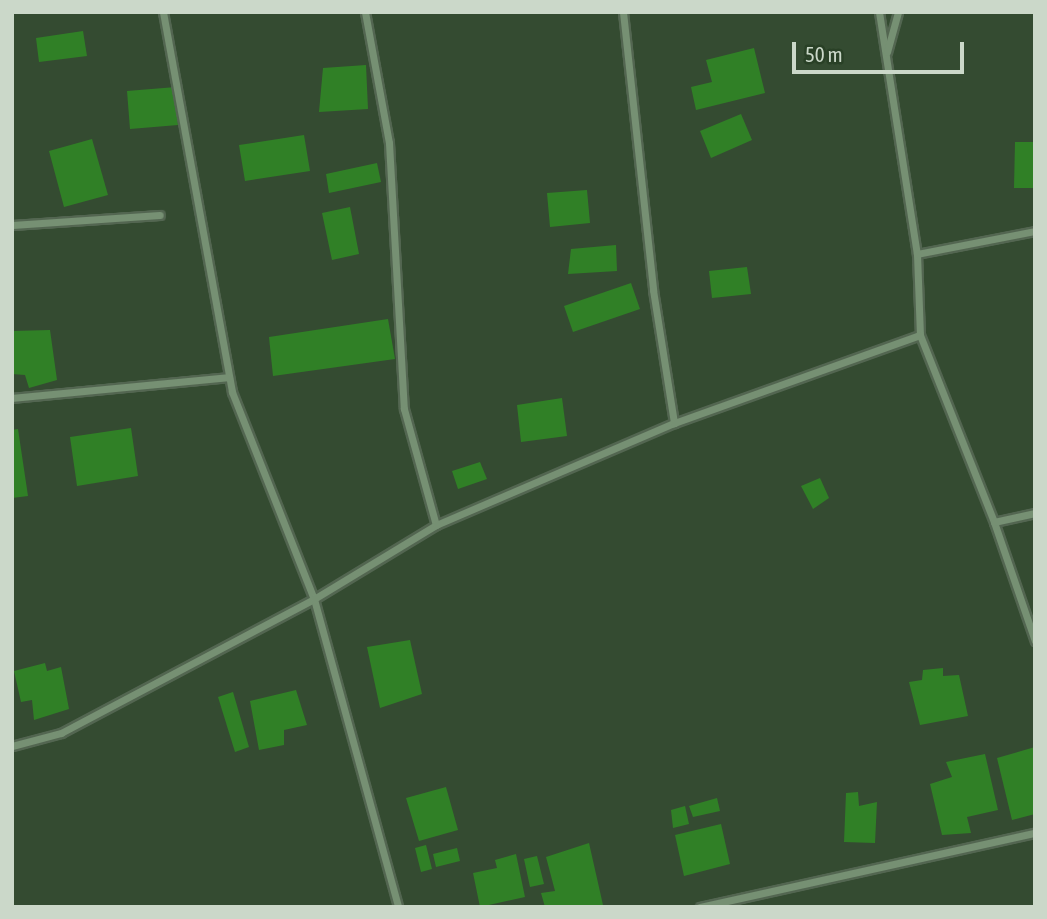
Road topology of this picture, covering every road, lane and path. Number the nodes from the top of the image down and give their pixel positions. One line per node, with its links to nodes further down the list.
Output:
1 (163, 12): 12 (street)
2 (365, 12): 17 (street)
3 (623, 12): 14 (street)
4 (879, 12): 6 (street)
5 (898, 12): 6 (street)
6 (886, 56): 10 (street)
7 (160, 215): 8 (street)
8 (12, 225)
9 (1035, 231): 10 (street)
10 (917, 254): 11 (street)
11 (920, 335): 14 (street); 16 (street)
12 (229, 377): 13 (street); 18 (street)
13 (12, 398)
14 (674, 423): 17 (street)
15 (1035, 513): 16 (street)
16 (994, 522): 19 (street)
17 (436, 525): 18 (street)
18 (314, 599): 20 (street); 22 (street)
19 (1035, 641)
20 (12, 746)
21 (1035, 833): 23 (street)
22 (398, 907)
23 (700, 907)

